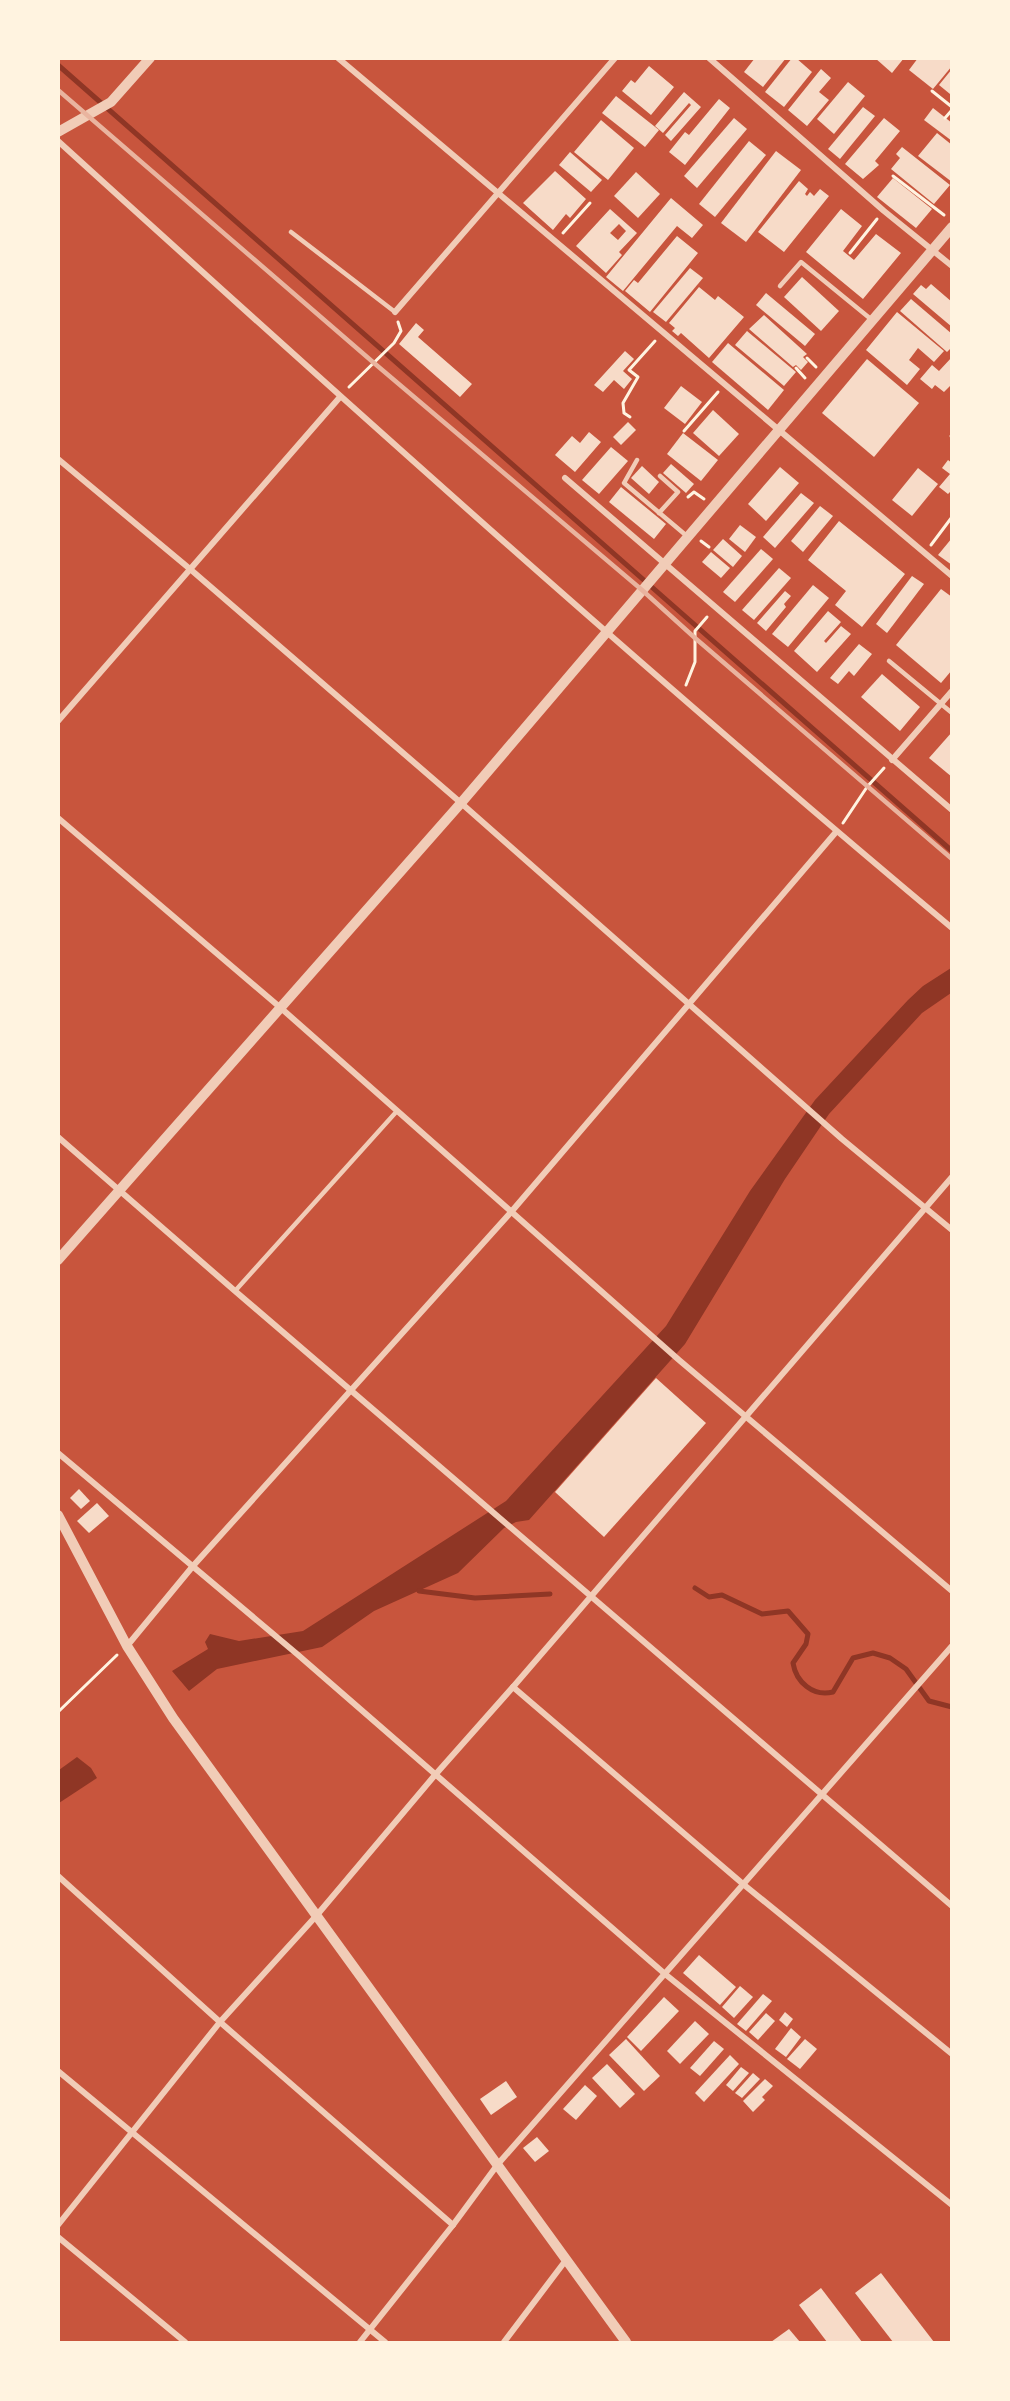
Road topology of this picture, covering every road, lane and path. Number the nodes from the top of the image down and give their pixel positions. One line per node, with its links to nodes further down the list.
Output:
1 (150, 58): 8 (street)
2 (338, 58): 11 (street)
3 (615, 58): 11 (street)
4 (710, 58): 13 (street)
5 (932, 91): 6 (path)
6 (951, 109): 7 (path)
7 (945, 118)
8 (58, 132)
9 (58, 141): 26 (street)
10 (893, 176): 14 (path)
11 (498, 194): 17 (street); 22 (street)
12 (590, 203): 17 (path)
13 (884, 211): 18 (street); 19 (path)
14 (951, 221)
15 (951, 227): 18 (street)
16 (291, 232): 22 (lane)
17 (555, 243): 24 (street)
18 (933, 249): 20 (street); 23 (street)
19 (850, 253)
20 (951, 266)
21 (780, 286): 23 (lane)
22 (395, 312): 26 (path)
23 (872, 320): 28 (street)
24 (663, 333): 25 (street); 27 (path)
25 (724, 384): 28 (street); 29 (path)
26 (339, 397): 41 (street); 44 (street)
27 (630, 417)
28 (778, 430): 35 (street); 39 (street)
29 (684, 431)
30 (58, 459): 41 (street)
31 (637, 460): 36 (lane)
32 (660, 476): 34 (lane)
33 (565, 478): 40 (street)
34 (678, 492): 35 (path); 36 (lane)
35 (713, 507): 38 (street)
36 (659, 513): 38 (lane)
37 (951, 518): 39 (path)
38 (688, 537): 40 (street)
39 (924, 553): 42 (street)
40 (662, 568): 44 (street); 51 (street)
41 (190, 569): 50 (street); 53 (street)
42 (951, 576)
43 (702, 622): 47 (path)
44 (606, 631): 47 (street); 53 (street)
45 (889, 661): 48 (lane)
46 (951, 692): 48 (street)
47 (681, 697): 56 (street)
48 (941, 704): 49 (lane); 51 (street)
49 (951, 713)
50 (58, 721)
51 (892, 760): 54 (street)
52 (879, 774): 56 (path)
53 (461, 803): 58 (street); 59 (street)
54 (951, 810)
55 (58, 818): 59 (street)
56 (837, 831): 57 (street); 58 (street)
57 (951, 928)
58 (690, 1004): 64 (street); 65 (street)
59 (282, 1009): 60 (street); 63 (street)
60 (397, 1111): 65 (street); 68 (lane)
61 (58, 1137): 63 (street)
62 (951, 1178): 64 (street)
63 (121, 1190): 67 (street); 68 (street)
64 (926, 1207): 66 (street); 70 (street)
65 (512, 1211): 69 (street); 70 (street)
66 (951, 1230)
67 (58, 1260)
68 (235, 1291): 69 (street)
69 (351, 1389): 73 (street); 75 (street)
70 (747, 1416): 74 (street); 75 (street)
71 (58, 1452): 73 (street)
72 (58, 1515): 76 (street)
73 (193, 1566): 76 (street); 80 (street)
74 (951, 1592)
75 (592, 1596): 78 (street); 81 (street)
76 (127, 1646): 79 (path); 85 (street)
77 (951, 1646): 81 (street)
78 (513, 1687): 80 (street); 83 (street)
79 (58, 1712)
80 (435, 1775): 85 (street); 86 (street)
81 (822, 1795): 83 (street); 84 (street)
82 (58, 1876): 87 (street)
83 (743, 1884): 86 (street); 88 (street)
84 (951, 1906)
85 (317, 1915): 87 (street); 91 (street)
86 (665, 1974): 91 (street); 92 (street)
87 (220, 2022): 90 (street); 94 (street)
88 (951, 2054)
89 (58, 2071): 90 (street)
90 (133, 2134): 93 (street); 97 (street)
91 (498, 2164): 94 (street); 96 (street)
92 (951, 2205)
93 (58, 2225)
94 (453, 2225): 97 (street)
95 (58, 2237): 98 (street)
96 (566, 2260): 101 (street); 102 (street)
97 (370, 2330): 99 (street); 100 (street)
98 (185, 2343)
99 (360, 2343)
100 (385, 2343)
101 (504, 2343)
102 (626, 2343)

